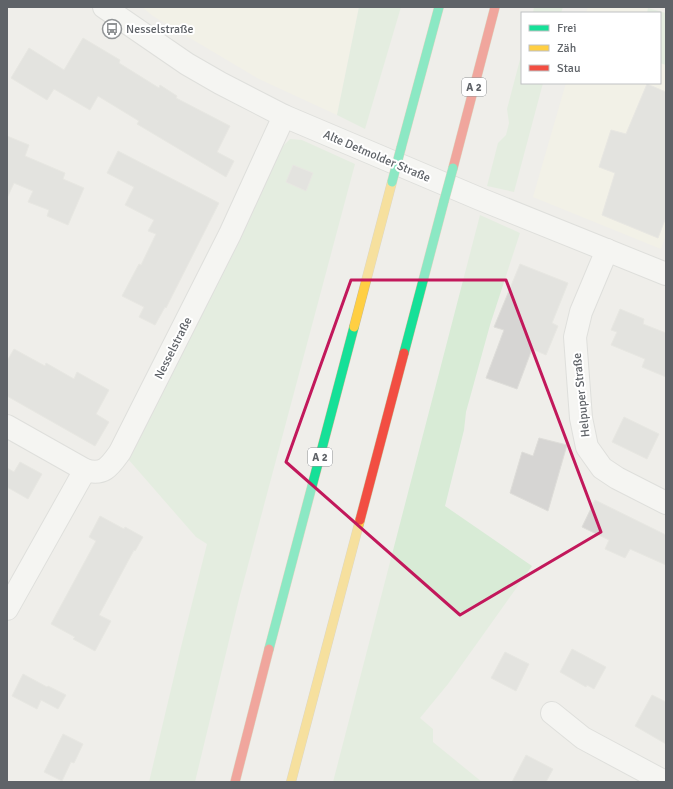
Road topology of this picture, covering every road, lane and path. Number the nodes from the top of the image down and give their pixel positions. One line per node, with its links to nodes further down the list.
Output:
1 (104, 7): 4 (street, Alte Detmolder Straße)
2 (439, 7): 12 (highway, A 2, bridge)
3 (495, 7): 13 (highway, A 2, bridge)
4 (284, 116): 5 (street, Alte Detmolder Straße); 8 (street, Nesselstraße)
5 (607, 250): 6 (street, Alte Detmolder Straße); 9 (street, Helpuper Straße)
6 (666, 274)
7 (7, 426): 8 (street)
8 (86, 470): 10 (street)
9 (666, 503)
10 (7, 609)
11 (552, 713): 14 (street)
12 (235, 782)
13 (291, 782)
14 (665, 782)

